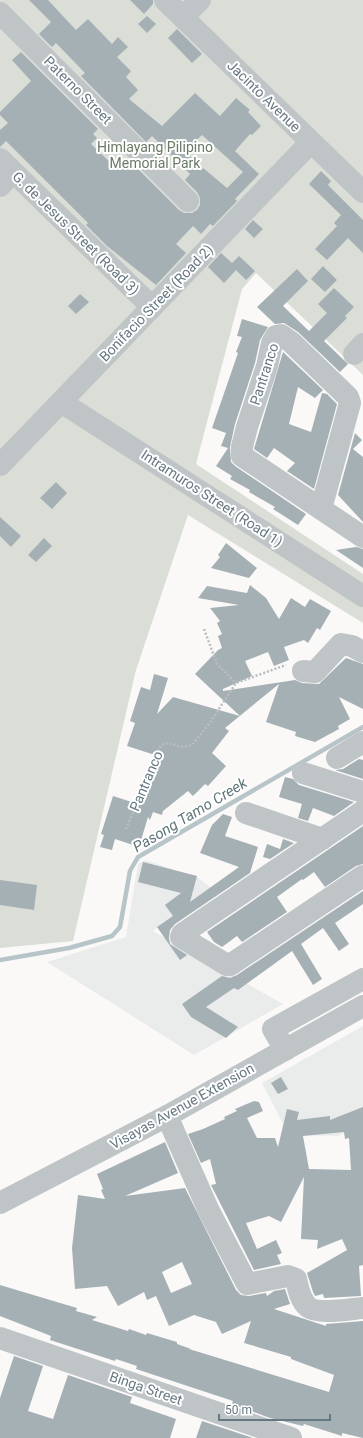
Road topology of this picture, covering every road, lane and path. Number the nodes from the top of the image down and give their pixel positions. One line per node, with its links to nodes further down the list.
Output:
1 (165, 0): 4 (street, Jacinto Avenue)
2 (200, 0): 4 (street)
3 (0, 13): 8 (street, Paterno Street)
4 (183, 17): 5 (street, Jacinto Avenue)
5 (311, 142): 7 (street, Jacinto Avenue); 9 (street, Bonifacio Street (Road 2))
6 (4, 173): 9 (street, G. de Jesus Street (Road 3))
7 (363, 192)
8 (188, 201)
9 (152, 307): 10 (street, Bonifacio Street (Road 2))
10 (61, 402): 11 (street, Bonifacio Street (Road 2)); 14 (street, Intramuros Street (Road 1))
11 (0, 464)
12 (321, 509): 12 (street, Pantranco); 13 (street, Pantranco)
13 (361, 532)
14 (363, 596)
15 (204, 629): 18 (path)
16 (363, 652): 17 (street)
17 (303, 670): 18 (path)
18 (236, 683): 25 (path, Pantranco)
19 (363, 742): 20 (street)
20 (337, 758)
21 (303, 773): 22 (street)
22 (363, 792)
23 (363, 811): 26 (street)
24 (246, 813): 26 (street)
25 (126, 829)
26 (322, 838): 27 (street)
27 (363, 876)
28 (363, 979): 30 (street)
29 (363, 1006): 30 (street, Visayas Avenue Extension)
30 (285, 1050): 31 (street, Visayas Avenue Extension)
31 (167, 1116): 32 (street, Visayas Avenue Extension); 33 (street)
32 (0, 1203)
33 (363, 1308)
34 (0, 1338): 35 (street, Binga Street)
35 (239, 1429): 36 (street, Binga Street)
36 (291, 1438)

